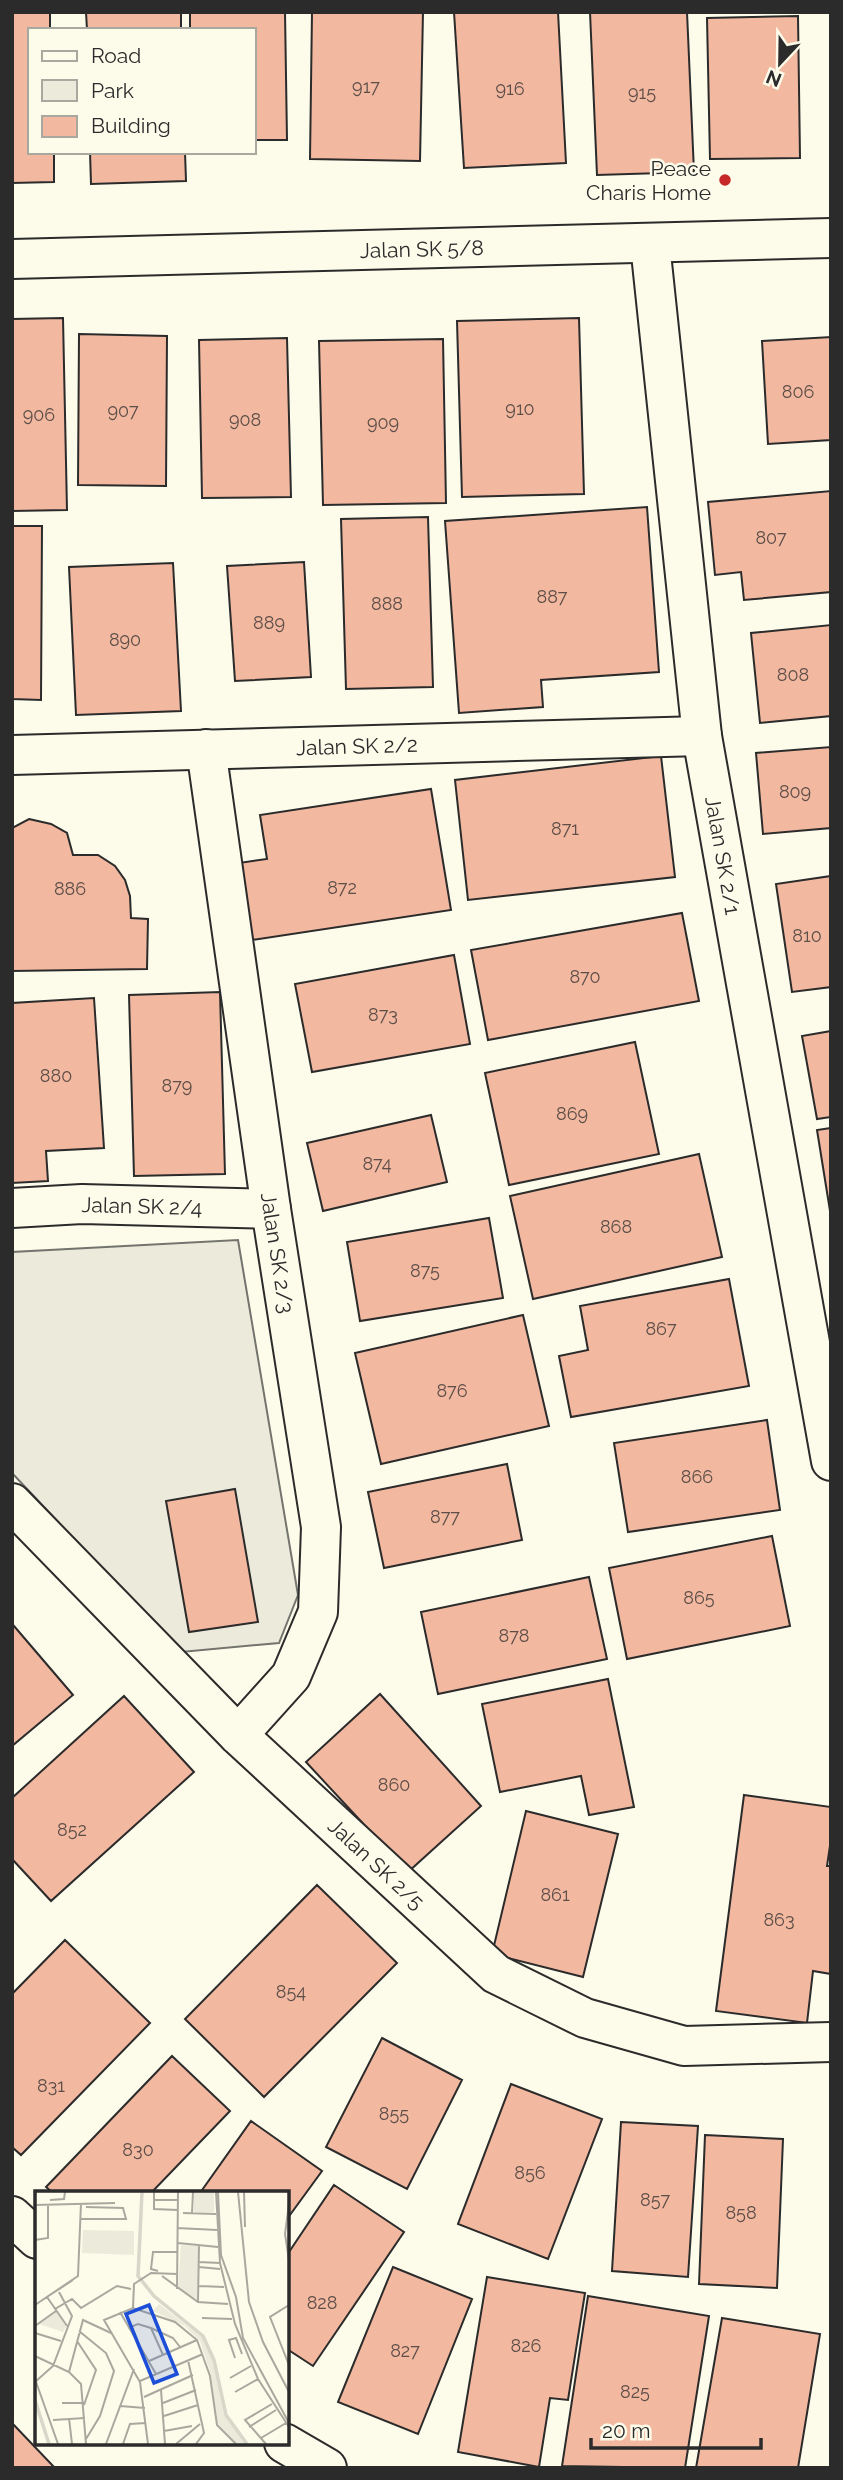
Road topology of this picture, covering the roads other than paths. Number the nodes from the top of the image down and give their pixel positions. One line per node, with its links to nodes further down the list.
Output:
1 (831, 238): 2 (street, Jalan SK 5/8)
2 (650, 244): 3 (street, Jalan SK 5/8); 4 (street, Jalan SK 2/1)
3 (12, 259)
4 (702, 736): 5 (street, Jalan SK 2/2); 9 (street, Jalan SK 2/1)
5 (206, 749): 6 (street, Jalan SK 2/2); 8 (street, Jalan SK 2/3)
6 (12, 755)
7 (12, 1208): 8 (street, Jalan SK 2/4)
8 (271, 1209): 11 (street, Jalan SK 2/3)
9 (831, 1461)
10 (12, 1503): 11 (street, Jalan SK 2/5)
11 (238, 1735): 12 (street, Jalan SK 2/5)
12 (831, 2042)
13 (12, 2216): 14 (street)
14 (35, 2237)
15 (287, 2445): 16 (street)
16 (327, 2468)

